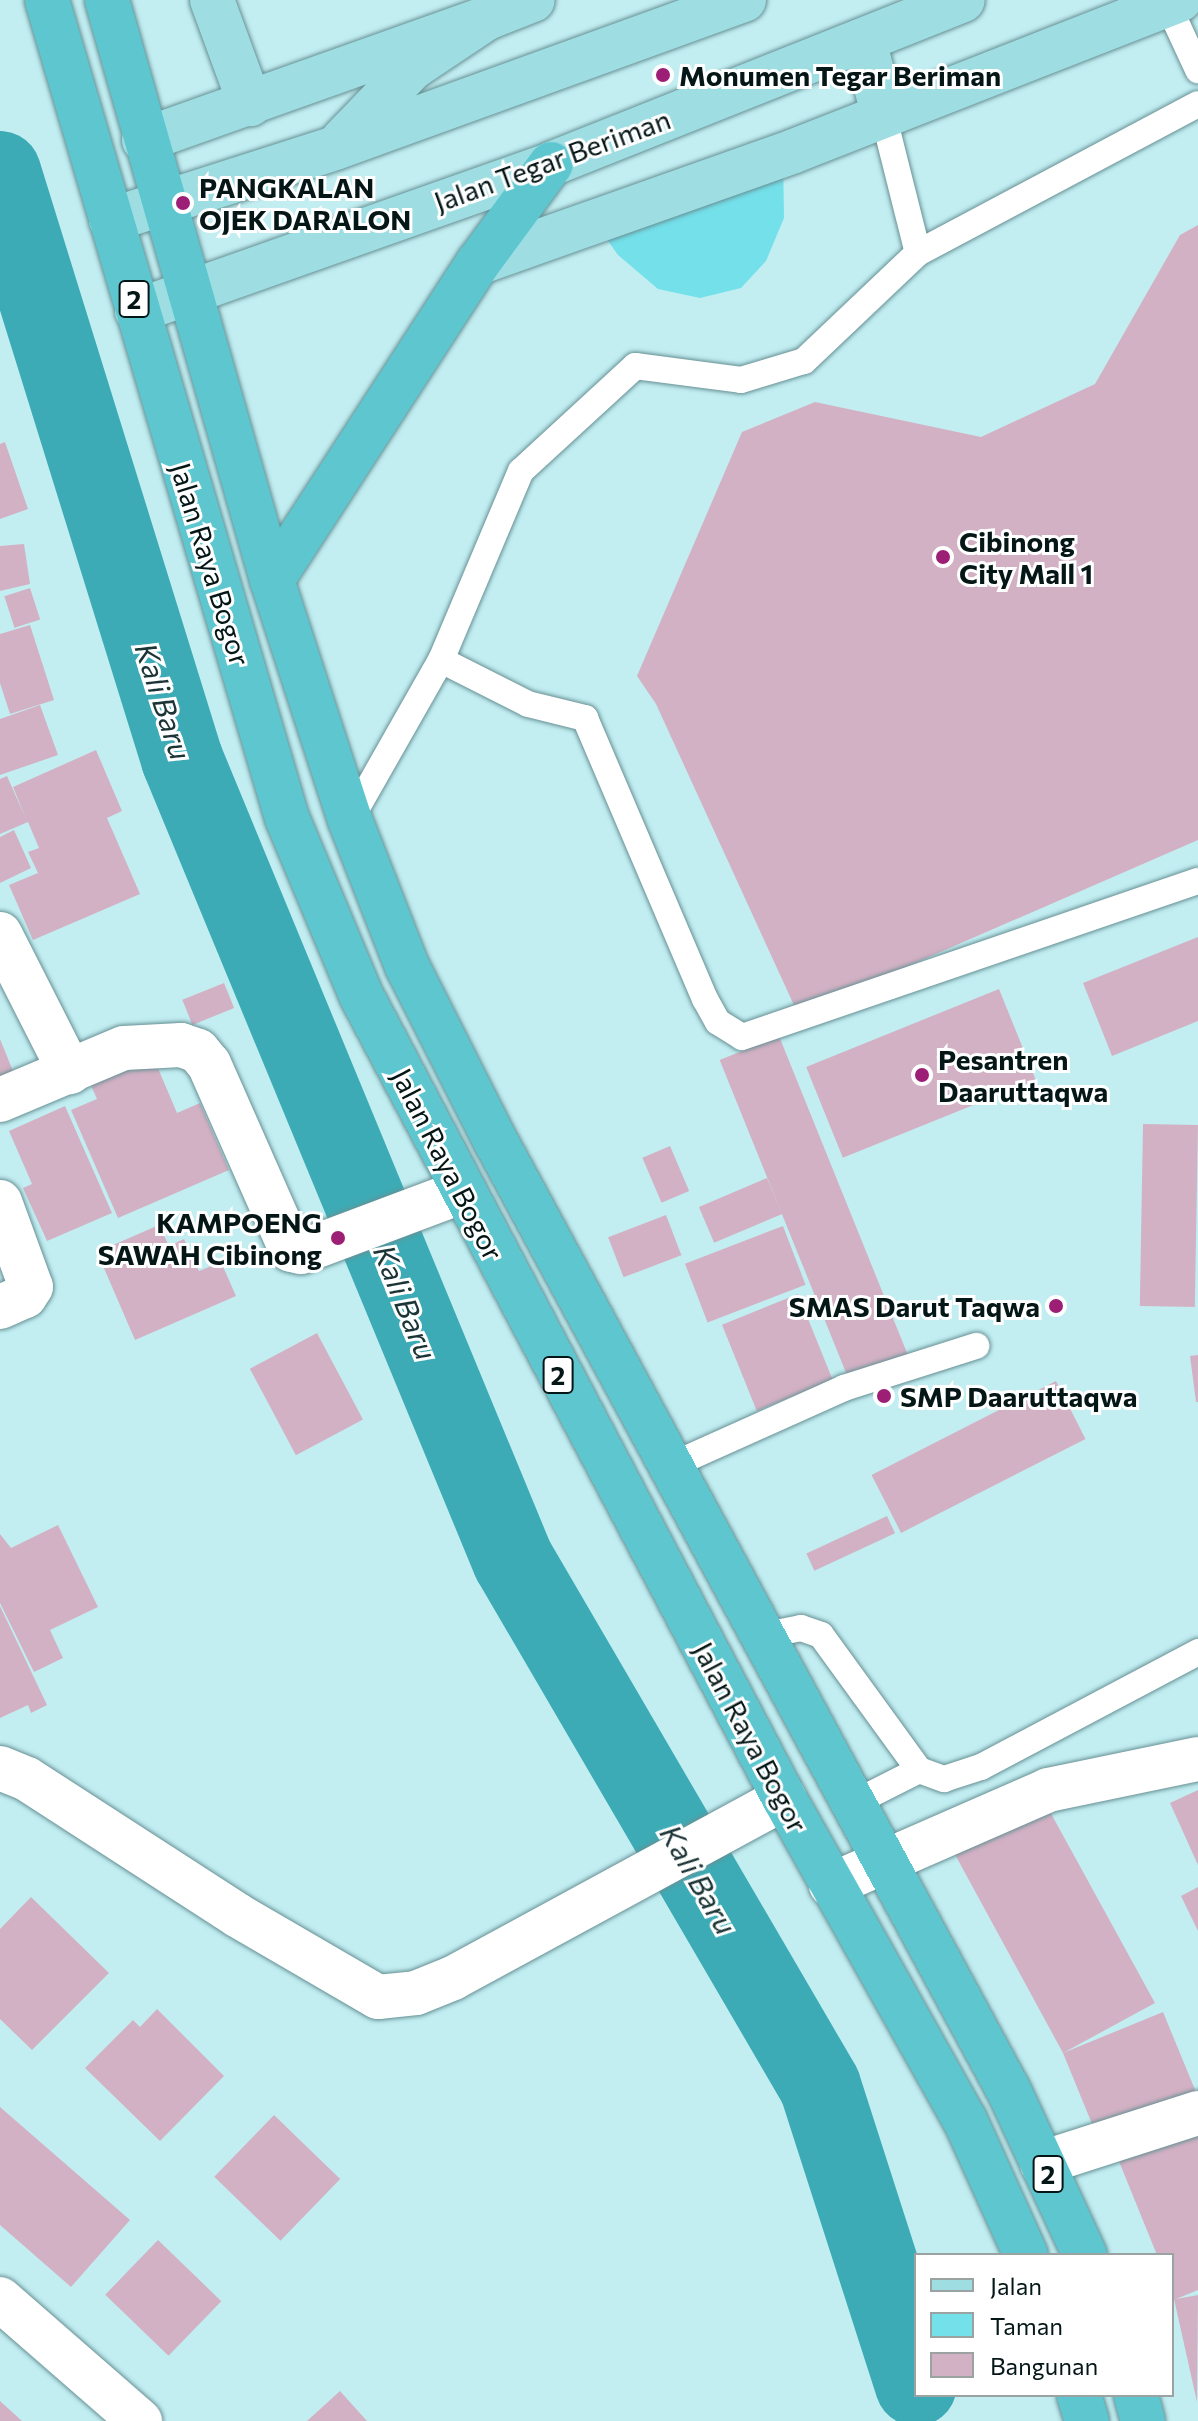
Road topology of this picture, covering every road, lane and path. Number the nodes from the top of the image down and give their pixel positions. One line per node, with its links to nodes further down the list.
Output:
1 (47, 0): 18 (highway, Jalan Raya Bogor / 2)
2 (107, 0): 14 (highway, Jalan Raya Bogor / 2)
3 (212, 0): 11 (main road)
4 (533, 0): 8 (main road)
5 (744, 0): 15 (main road)
6 (963, 0): 9 (main road, Jalan Tegar Beriman)
7 (1174, 2): 10 (lane); 13 (main road)
8 (486, 9): 11 (main road); 15 (main road)
9 (864, 40): 13 (main road); 16 (main road, Jalan Tegar Beriman)
10 (1198, 70)
11 (250, 104): 14 (main road)
12 (1198, 104): 19 (lane)
13 (883, 114): 19 (lane); 20 (main road)
14 (144, 140): 17 (highway, Jalan Raya Bogor / 2)
15 (335, 148): 17 (main road)
16 (551, 164): 20 (highway); 21 (main road, Jalan Tegar Beriman)
17 (163, 203): 18 (main road); 21 (highway, Jalan Raya Bogor / 2)
18 (111, 220): 22 (highway, Jalan Raya Bogor / 2)
19 (918, 253): 24 (lane)
20 (478, 263): 23 (highway)
21 (190, 294): 22 (main road, Jalan Tegar Beriman); 23 (highway, Jalan Raya Bogor / 2)
22 (137, 311): 30 (highway, Jalan Raya Bogor / 2)
23 (272, 580): 25 (highway, Jalan Raya Bogor / 2)
24 (441, 660): 25 (lane); 26 (lane)
25 (350, 820): 34 (highway, Jalan Raya Bogor / 2)
26 (1198, 881)
27 (0, 934): 28 (street)
28 (70, 1072): 29 (street); 30 (street)
29 (0, 1100)
30 (461, 1192): 40 (highway, Jalan Raya Bogor / 2)
31 (0, 1202): 32 (street)
32 (0, 1307)
33 (976, 1346): 34 (lane)
34 (670, 1466): 35 (highway, Jalan Raya Bogor / 2)
35 (761, 1636): 39 (lane); 41 (highway, Jalan Raya Bogor / 2)
36 (1198, 1652): 39 (lane)
37 (1198, 1759): 42 (street)
38 (0, 1768): 40 (street)
39 (919, 1770): 41 (lane)
40 (784, 1798): 43 (highway, Jalan Raya Bogor / 2)
41 (852, 1804): 42 (highway, Jalan Raya Bogor / 2)
42 (883, 1858): 43 (street); 45 (highway, Jalan Raya Bogor / 2)
43 (831, 1885): 46 (highway, Jalan Raya Bogor / 2)
44 (1198, 2113): 45 (street)
45 (1042, 2163): 47 (highway, Jalan Raya Bogor / 2)
46 (1025, 2253)
47 (1084, 2253)
48 (0, 2299): 51 (street)
49 (1080, 2397): 52 (highway)
50 (1137, 2397): 53 (highway)
51 (140, 2421)
52 (1087, 2421)
53 (1143, 2421)

